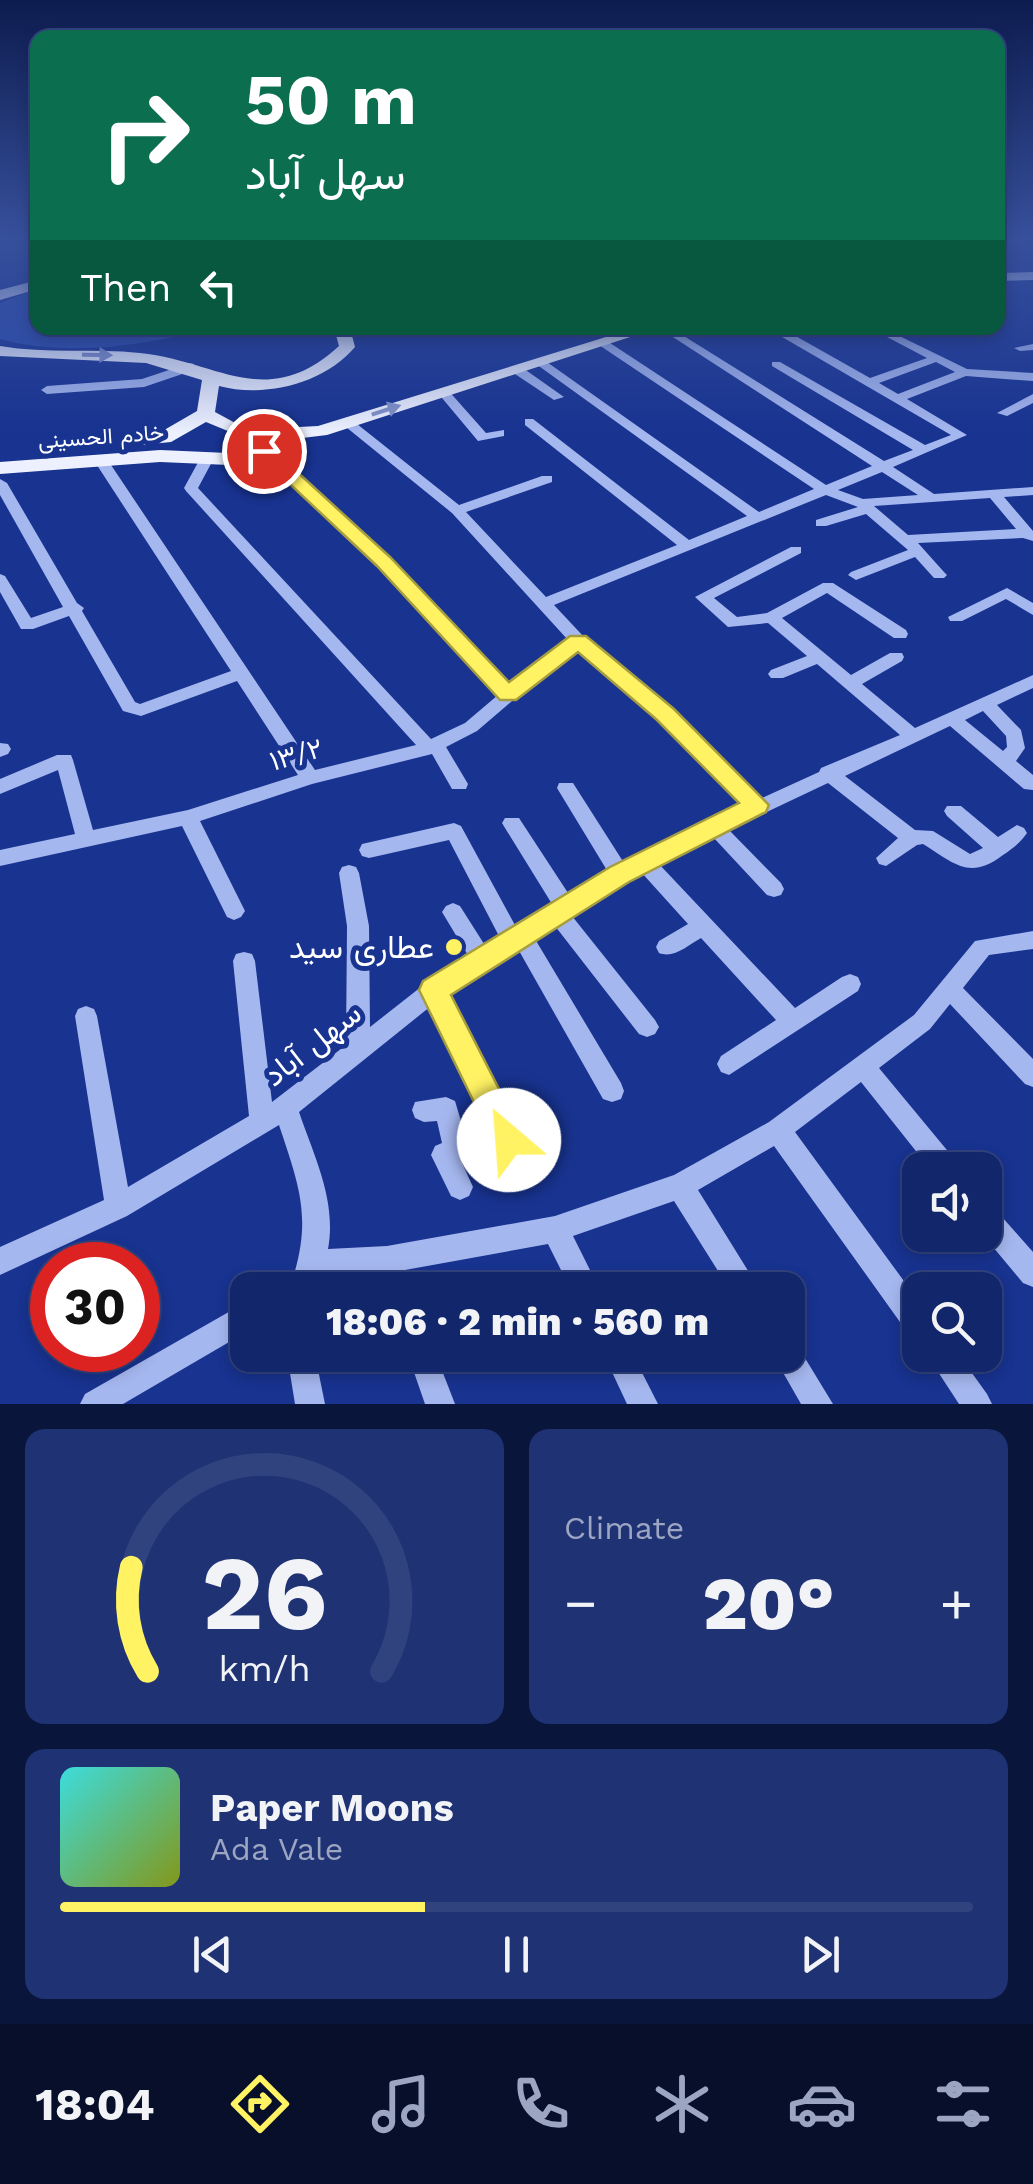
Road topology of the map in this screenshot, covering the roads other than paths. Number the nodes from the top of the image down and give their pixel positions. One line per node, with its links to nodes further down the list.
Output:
1 (344, 335): 17 (main road)
2 (589, 335): 8 (main road)
3 (627, 335): 7 (main road)
4 (675, 335): 36 (street)
5 (786, 335): 18 (street)
6 (889, 335): 10 (street)
7 (604, 342): 8 (main road); 40 (street)
8 (572, 351): 11 (main road)
9 (0, 352): 13 (main road, one-way to 13)
10 (937, 358): 15 (street); 18 (street)
11 (540, 362): 14 (main road); 46 (street)
12 (776, 364): 31 (street)
13 (190, 366): 17 (main road); 19 (street)
14 (516, 369): 20 (main road); 21 (street)
15 (966, 372): 16 (street); 22 (street)
16 (1033, 377)
17 (211, 378): 25 (main road)
18 (870, 382): 22 (street)
19 (46, 390)
20 (443, 392): 27 (main road, one-way to 20); 29 (street)
21 (558, 397)
22 (898, 398): 31 (street)
23 (1033, 398): 24 (street)
24 (1003, 413)
25 (206, 414): 28 (main road); 30 (main road, خادم الحسینی); 35 (main road)
26 (529, 422): 49 (street)
27 (347, 423): 28 (main road); 45 (street)
28 (320, 431): 32 (main road, خادم الحسینی)
29 (499, 433)
30 (153, 449): 33 (main road, خادم الحسینی); 34 (main road, خادم الحسینی); 35 (main road, خادم الحسینی)
31 (922, 449): 36 (street)
32 (264, 451): 35 (main road, خادم الحسینی); 68 (street)
33 (0, 454)
34 (100, 459): 37 (main road, خادم الحسینی); 64 (street)
35 (206, 460): 72 (street)
36 (881, 466): 40 (street); 43 (street)
37 (0, 468)
38 (547, 479): 45 (street)
39 (0, 484): 56 (street)
40 (823, 489): 44 (street); 46 (street)
41 (1033, 490): 42 (street)
42 (993, 493): 43 (street); 48 (street)
43 (930, 496): 44 (street)
44 (864, 506): 47 (street); 50 (street)
45 (457, 510): 55 (street)
46 (756, 516): 49 (street)
47 (821, 523)
48 (1030, 537): 50 (street)
49 (685, 544): 55 (street)
50 (913, 545): 52 (street); 53 (street)
51 (796, 550): 58 (street)
52 (939, 575)
53 (856, 576)
54 (0, 579): 56 (street)
55 (543, 604): 61 (street)
56 (76, 608): 64 (street)
57 (1033, 610): 59 (street)
58 (770, 617): 60 (street); 63 (street)
59 (956, 617)
60 (900, 634)
61 (578, 641): 68 (street, ۱۳/۲); 80 (street)
62 (896, 657): 67 (street)
63 (817, 658): 65 (street); 67 (street)
64 (240, 674): 75 (street)
65 (777, 674)
66 (1033, 681): 69 (street, سهل آباد)
67 (849, 684): 71 (street)
68 (508, 695): 72 (street, ۱۳/۲)
69 (987, 704): 70 (street, سهل آباد); 73 (street)
70 (953, 719): 71 (street, سهل آباد); 73 (street)
71 (912, 736): 74 (street, سهل آباد)
72 (433, 746): 75 (street, ۱۳/۲); 76 (street)
73 (1018, 753): 77 (street)
74 (828, 773): 80 (street, سهل آباد); 86 (street)
75 (310, 778): 82 (street, ۱۳/۲)
76 (459, 784)
77 (1031, 784)
78 (0, 787): 87 (street)
79 (566, 788): 94 (street)
80 (757, 805): 84 (street, سهل آباد)
81 (954, 811): 88 (street)
82 (188, 816): 87 (street, ۱۳/۲); 97 (street)
83 (512, 823): 96 (street)
84 (712, 826): 92 (street, سهل آباد); 95 (street)
85 (1017, 833): 88 (street)
86 (912, 838): 88 (street); 91 (street)
87 (86, 839): 90 (street, ۱۳/۲)
88 (998, 848)
89 (369, 850): 100 (street)
90 (0, 858)
91 (886, 858)
92 (643, 861): 94 (street, سهل آباد); 99 (street)
93 (349, 873): 111 (street)
94 (620, 874): 96 (street, سهل آباد)
95 (774, 888)
96 (560, 909): 100 (street, سهل آباد); 110 (street)
97 (234, 911)
98 (453, 912): 103 (street)
99 (703, 926): 102 (street); 109 (street)
100 (516, 937): 103 (street, سهل آباد); 115 (street)
101 (1033, 940): 106 (street)
102 (667, 947)
103 (482, 959): 107 (street, سهل آباد)
104 (244, 961): 117 (street)
105 (850, 984): 109 (street)
106 (948, 986): 113 (street); 114 (street)
107 (434, 990): 111 (street, سهل آباد); 119 (street)
108 (86, 1016): 123 (street)
109 (793, 1022): 112 (street)
110 (648, 1027)
111 (358, 1050): 117 (street, سهل آباد)
112 (729, 1064)
113 (864, 1067): 118 (street); 120 (street)
114 (1033, 1076)
115 (612, 1091)
116 (424, 1110): 119 (street)
117 (274, 1115): 123 (street, سهل آباد); 128 (street)
118 (778, 1130): 121 (street); 134 (street)
119 (457, 1152): 122 (street)
120 (932, 1152)
121 (680, 1186): 124 (street); 132 (street)
122 (460, 1187)
123 (118, 1207): 127 (street, سهل آباد)
124 (555, 1228): 126 (street); 131 (street)
125 (1002, 1237): 133 (street)
126 (388, 1260): 129 (street); 130 (street)
127 (0, 1261)
128 (306, 1272)
129 (340, 1272)
130 (392, 1272)
131 (577, 1272)
132 (735, 1272)
133 (1033, 1273)
134 (902, 1301)
135 (230, 1325): 141 (street)
136 (304, 1372): 142 (street)
137 (428, 1372): 143 (street)
138 (627, 1372): 144 (street)
139 (798, 1372): 145 (street)
140 (953, 1372): 146 (street)
141 (95, 1404)
142 (310, 1404)
143 (440, 1404)
144 (643, 1404)
145 (818, 1404)
146 (976, 1404)

